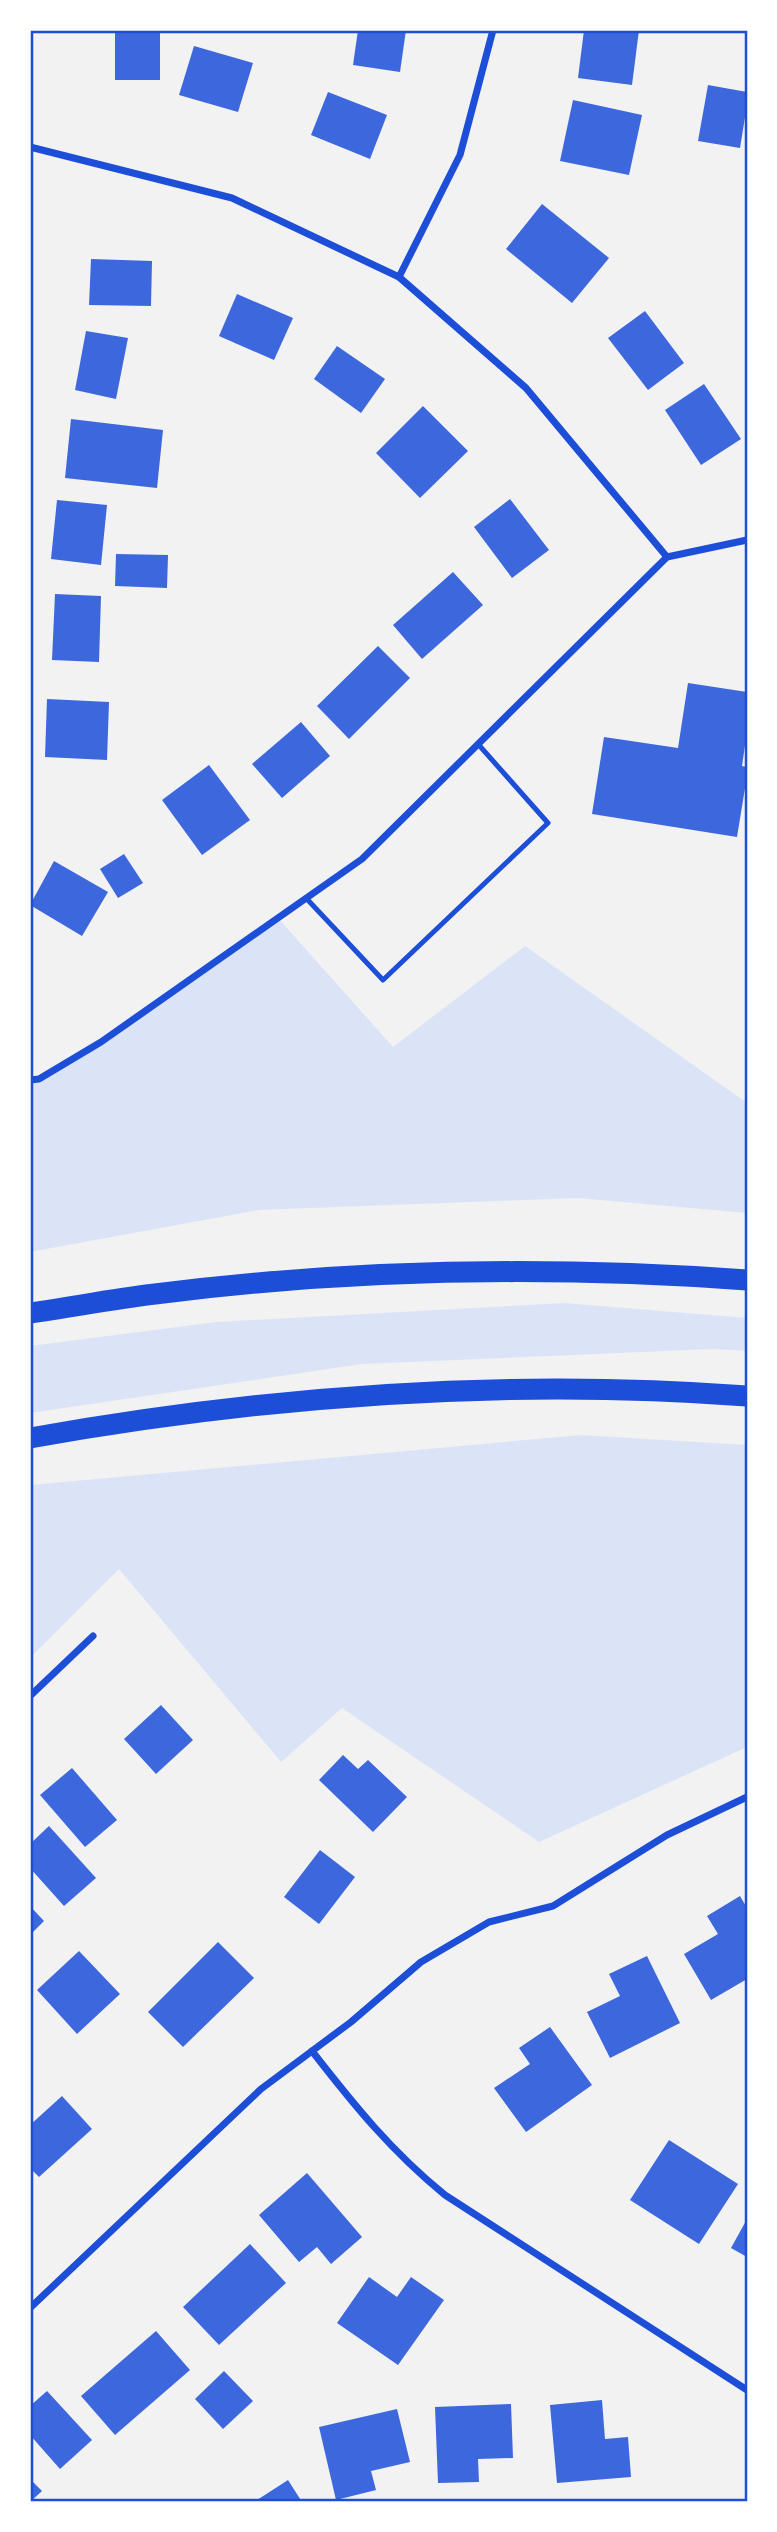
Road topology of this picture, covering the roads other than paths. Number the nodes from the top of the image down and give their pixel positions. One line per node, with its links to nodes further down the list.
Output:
1 (494, 30): 3 (street)
2 (30, 147): 3 (street)
3 (399, 277): 5 (street)
4 (747, 540): 5 (street)
5 (667, 557): 6 (street)
6 (478, 744): 7 (street); 7 (lane)
7 (306, 898): 8 (street)
8 (30, 1080)
9 (747, 1280): 10 (highway)
10 (30, 1313)
11 (747, 1396): 12 (highway)
12 (30, 1438)
13 (93, 1636): 14 (street)
14 (30, 1696)
15 (747, 1797): 16 (street)
16 (312, 2051): 17 (street); 18 (street)
17 (30, 2308)
18 (747, 2390)

